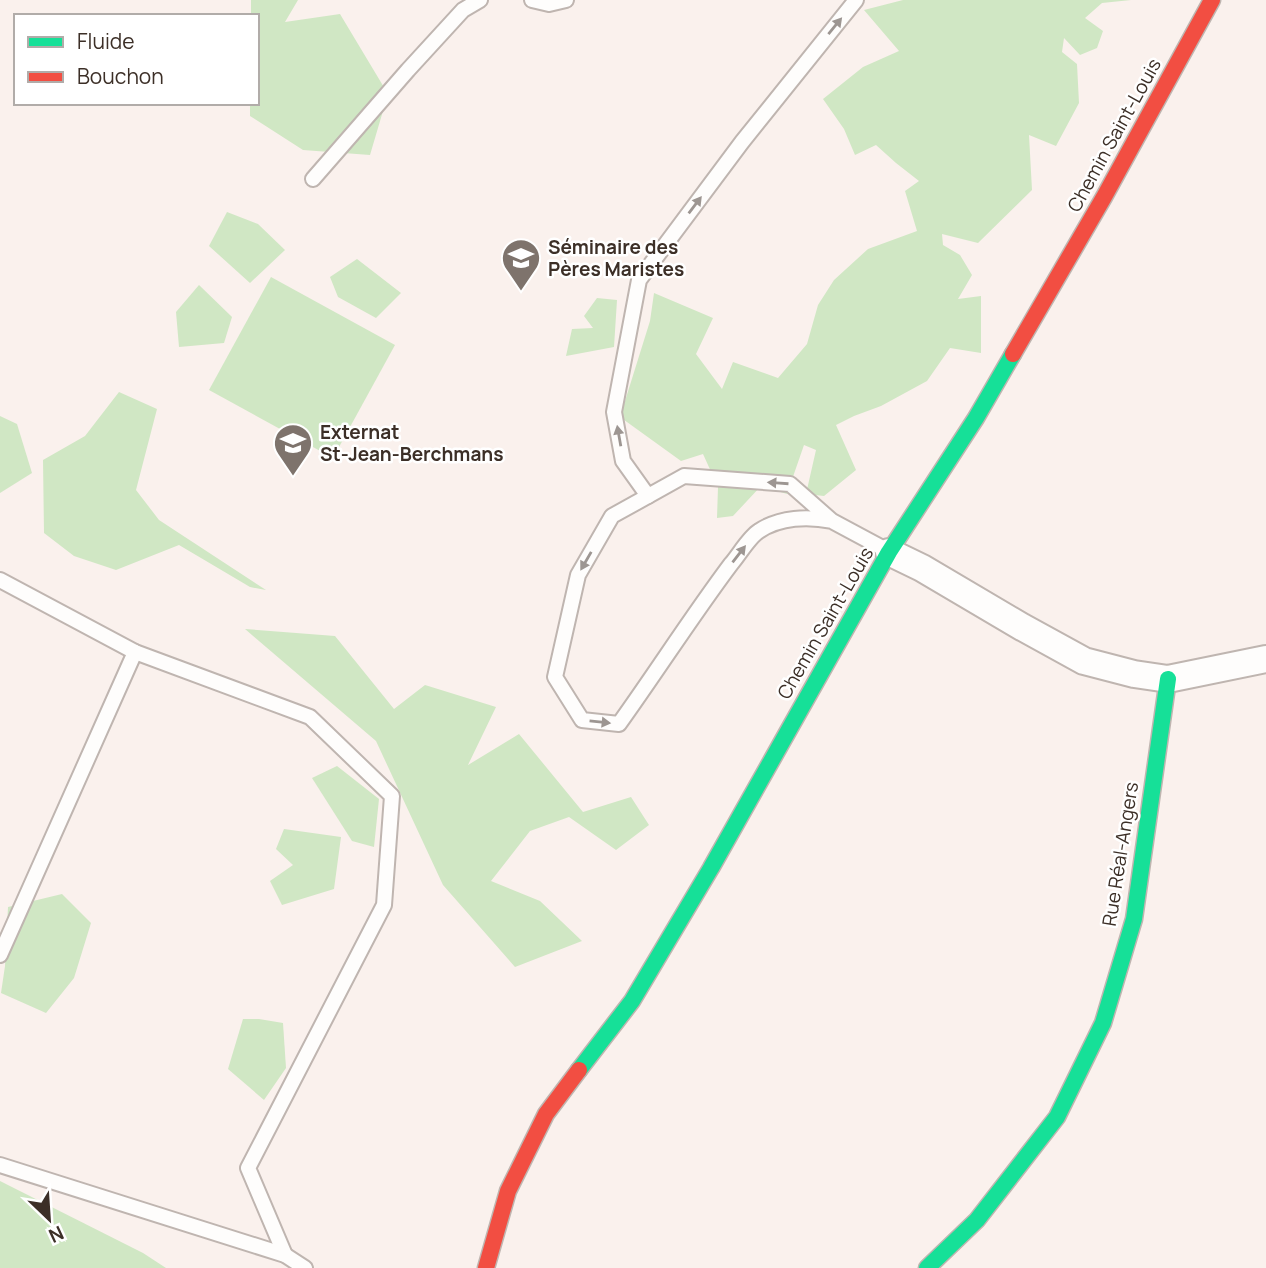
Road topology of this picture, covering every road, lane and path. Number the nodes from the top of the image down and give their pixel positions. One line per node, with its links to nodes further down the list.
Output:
1 (480, 0): 6 (lane)
2 (532, 0): 3 (lane)
3 (566, 0)
4 (856, 0): 7 (lane, one-way to 4)
5 (1212, 0): 9 (street, Chemin Saint-Louis)
6 (313, 179)
7 (648, 496): 8 (lane, one-way to 7); 8 (lane, one-way to 8)
8 (832, 521): 9 (lane)
9 (890, 552): 13 (street); 18 (street, Chemin Saint-Louis)
10 (0, 580): 11 (lane)
11 (135, 652): 14 (lane); 16 (lane)
12 (1266, 659): 13 (street)
13 (1168, 679): 19 (street, Rue Réal-Angers)
14 (0, 955)
15 (0, 1165): 16 (lane)
16 (285, 1255): 17 (lane)
17 (305, 1268)
18 (486, 1268)
19 (927, 1268)

